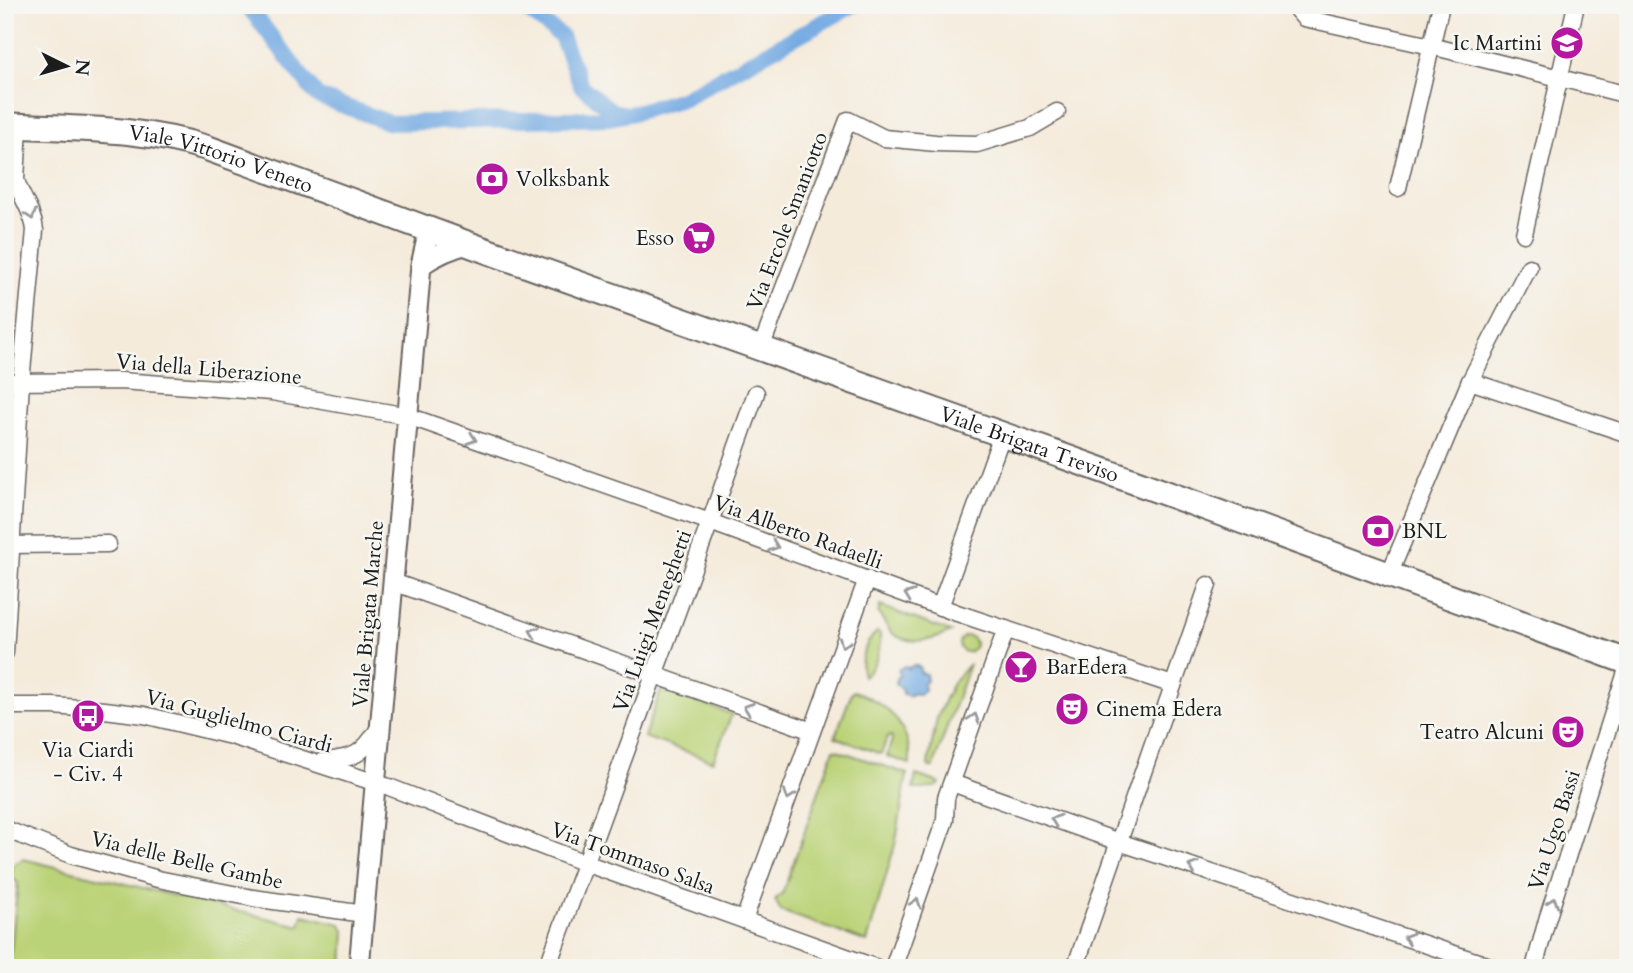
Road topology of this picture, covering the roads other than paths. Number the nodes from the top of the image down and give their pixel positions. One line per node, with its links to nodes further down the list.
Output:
1 (1298, 5): 4 (street)
2 (1441, 5): 4 (street)
3 (1576, 5): 5 (street)
4 (1431, 46): 5 (street); 9 (street)
5 (1559, 77): 6 (street); 11 (street)
6 (1628, 95)
7 (1057, 112): 15 (street, Via Ercole Smaniotto)
8 (12, 125): 10 (main road, Viale Vittorio Veneto); 17 (street, one-way to 17)
9 (1398, 188)
10 (431, 230): 12 (main road, Viale Brigata Treviso); 13 (street, Viale Brigata Marche)
11 (1524, 234)
12 (468, 244): 13 (street); 15 (main road, Viale Brigata Treviso)
13 (421, 265): 19 (street, Viale Brigata Marche)
14 (1529, 267): 16 (street)
15 (761, 348): 21 (main road, Viale Brigata Treviso)
16 (1470, 381): 20 (street); 25 (street)
17 (13, 382): 19 (street, Via della Liberazione); 24 (street)
18 (756, 393): 22 (street, Via Luigi Meneghetti)
19 (408, 416): 22 (street, Via Alberto Radaelli, one-way to 22); 27 (street, Viale Brigata Marche)
20 (1628, 434)
21 (1002, 435): 25 (main road, Viale Brigata Treviso); 29 (street)
22 (710, 522): 26 (street, Via Alberto Radaelli, one-way to 26); 33 (street, Via Luigi Meneghetti)
23 (108, 544): 24 (street)
24 (8, 545): 31 (street)
25 (1389, 575): 32 (main road, Viale Brigata Treviso)
26 (867, 579): 29 (street, Via Alberto Radaelli, one-way to 26); 37 (street, one-way to 37)
27 (393, 582): 33 (street, one-way to 27); 36 (street, Viale Brigata Marche)
28 (1209, 585): 34 (street)
29 (940, 607): 30 (street, Via Alberto Radaelli)
30 (1006, 629): 34 (street, Via Alberto Radaelli); 40 (street, one-way to 30)
31 (5, 653)
32 (1628, 664): 52 (street, Via Ugo Bassi, one-way to 32)
33 (654, 675): 37 (street, one-way to 33); 43 (street, Via Luigi Meneghetti)
34 (1173, 685): 42 (street)
35 (5, 706): 38 (street, Via Guglielmo Ciardi)
36 (381, 726): 38 (street); 39 (street, Viale Brigata Marche)
37 (812, 731): 45 (street, one-way to 45)
38 (315, 763): 39 (street, Via Guglielmo Ciardi)
39 (376, 783): 43 (street, Via Tommaso Salsa); 44 (street, Viale Brigata Marche)
40 (952, 783): 42 (street, one-way to 40); 49 (street, one-way to 40)
41 (5, 828): 44 (street, Via delle Belle Gambe)
42 (1119, 842): 50 (street); 51 (street, one-way to 42)
43 (585, 863): 45 (street, Via Tommaso Salsa); 47 (street, Via Luigi Meneghetti)
44 (364, 914): 46 (street, Viale Brigata Marche)
45 (744, 920): 48 (street, Via Tommaso Salsa)
46 (359, 968)
47 (547, 968)
48 (877, 968)
49 (893, 968)
50 (1075, 968)
51 (1496, 968)
52 (1534, 968)

